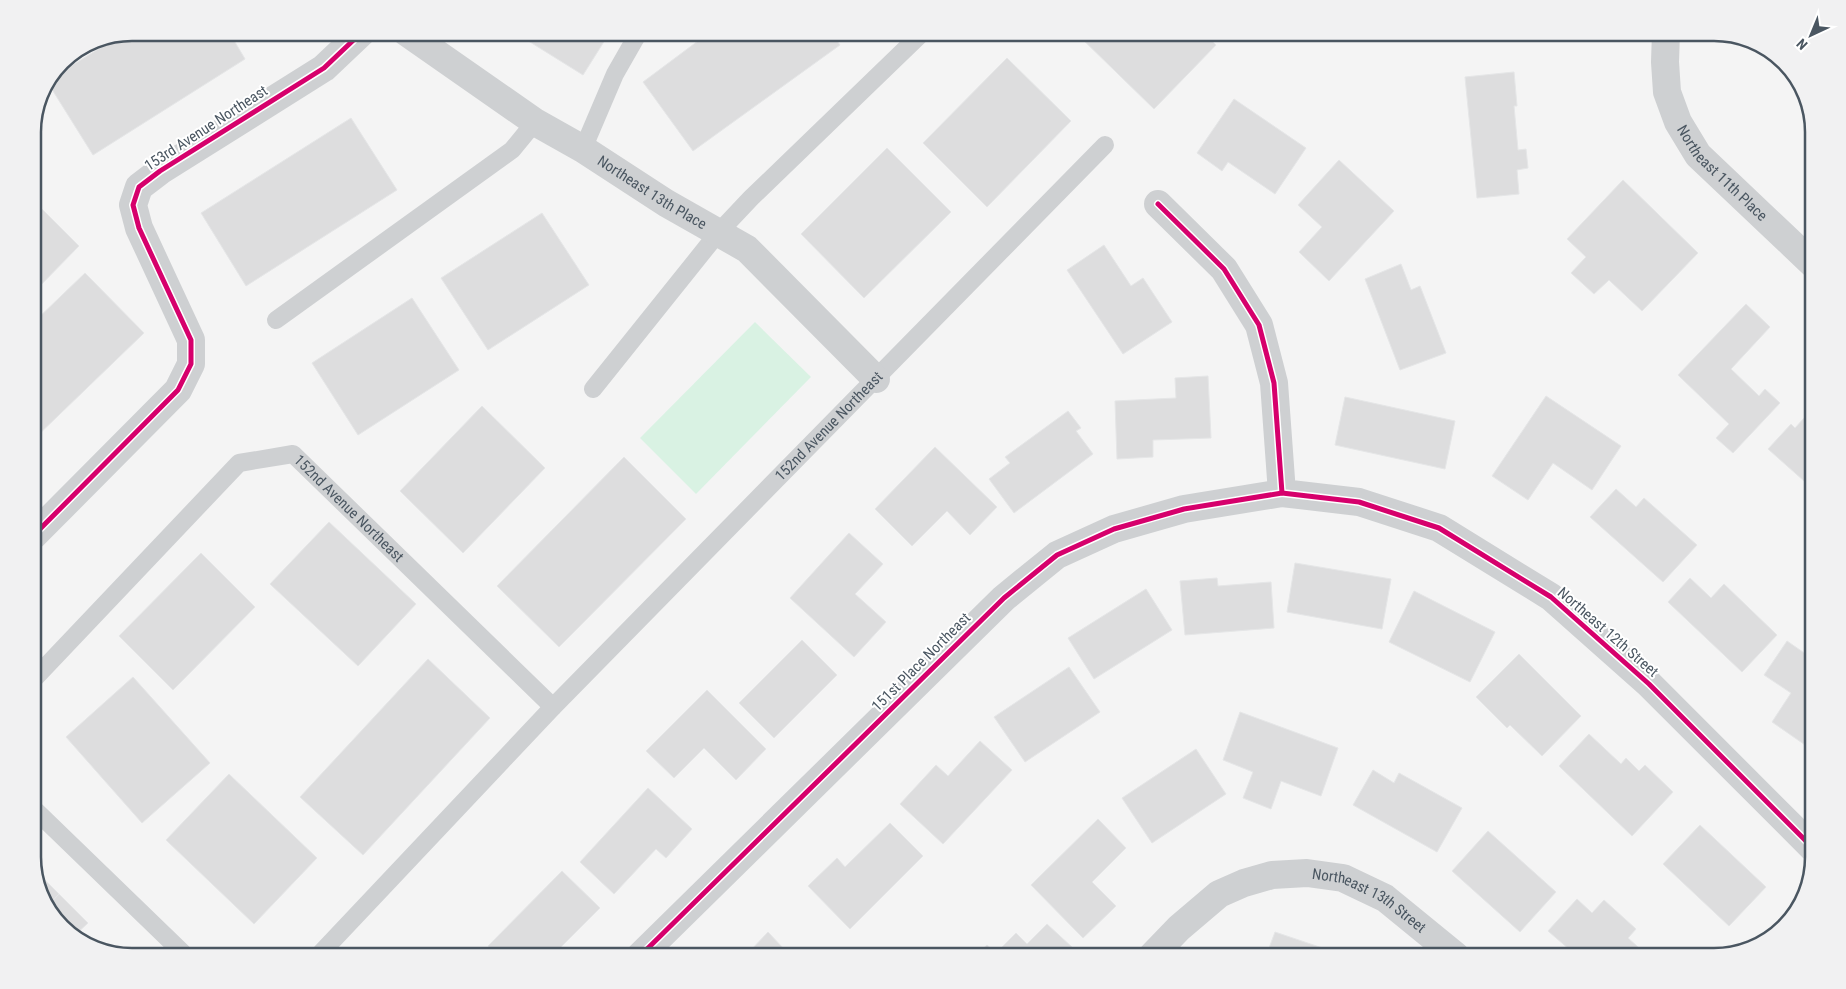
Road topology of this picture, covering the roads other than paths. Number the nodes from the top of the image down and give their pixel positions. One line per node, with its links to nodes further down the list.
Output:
1 (352, 41): 16 (street, 153rd Avenue Northeast)
2 (419, 41): 6 (street, Northeast 13th Place)
3 (634, 41): 8 (lane)
4 (914, 41): 10 (lane)
5 (1666, 41): 11 (street, Northeast 11th Place)
6 (535, 122): 8 (street, Northeast 13th Place); 12 (lane)
7 (1105, 145): 13 (lane, 152nd Avenue Northeast)
8 (583, 149): 10 (street, Northeast 13th Place)
9 (1158, 204): 15 (street)
10 (718, 233): 13 (street, Northeast 13th Place); 14 (lane)
11 (1805, 256)
12 (276, 320)
13 (876, 378): 18 (lane, 152nd Avenue Northeast)
14 (593, 389)
15 (1282, 493): 20 (street, Northeast 12th Street); 23 (street, 151st Place Northeast)
16 (41, 528)
17 (41, 672): 18 (lane, 152nd Avenue Northeast)
18 (553, 707): 22 (lane, 152nd Avenue Northeast)
19 (41, 816): 21 (lane)
20 (1805, 839)
21 (178, 948)
22 (326, 948)
23 (648, 948)
24 (1160, 948): 25 (street, Northeast 13th Street)
25 (1446, 948)

